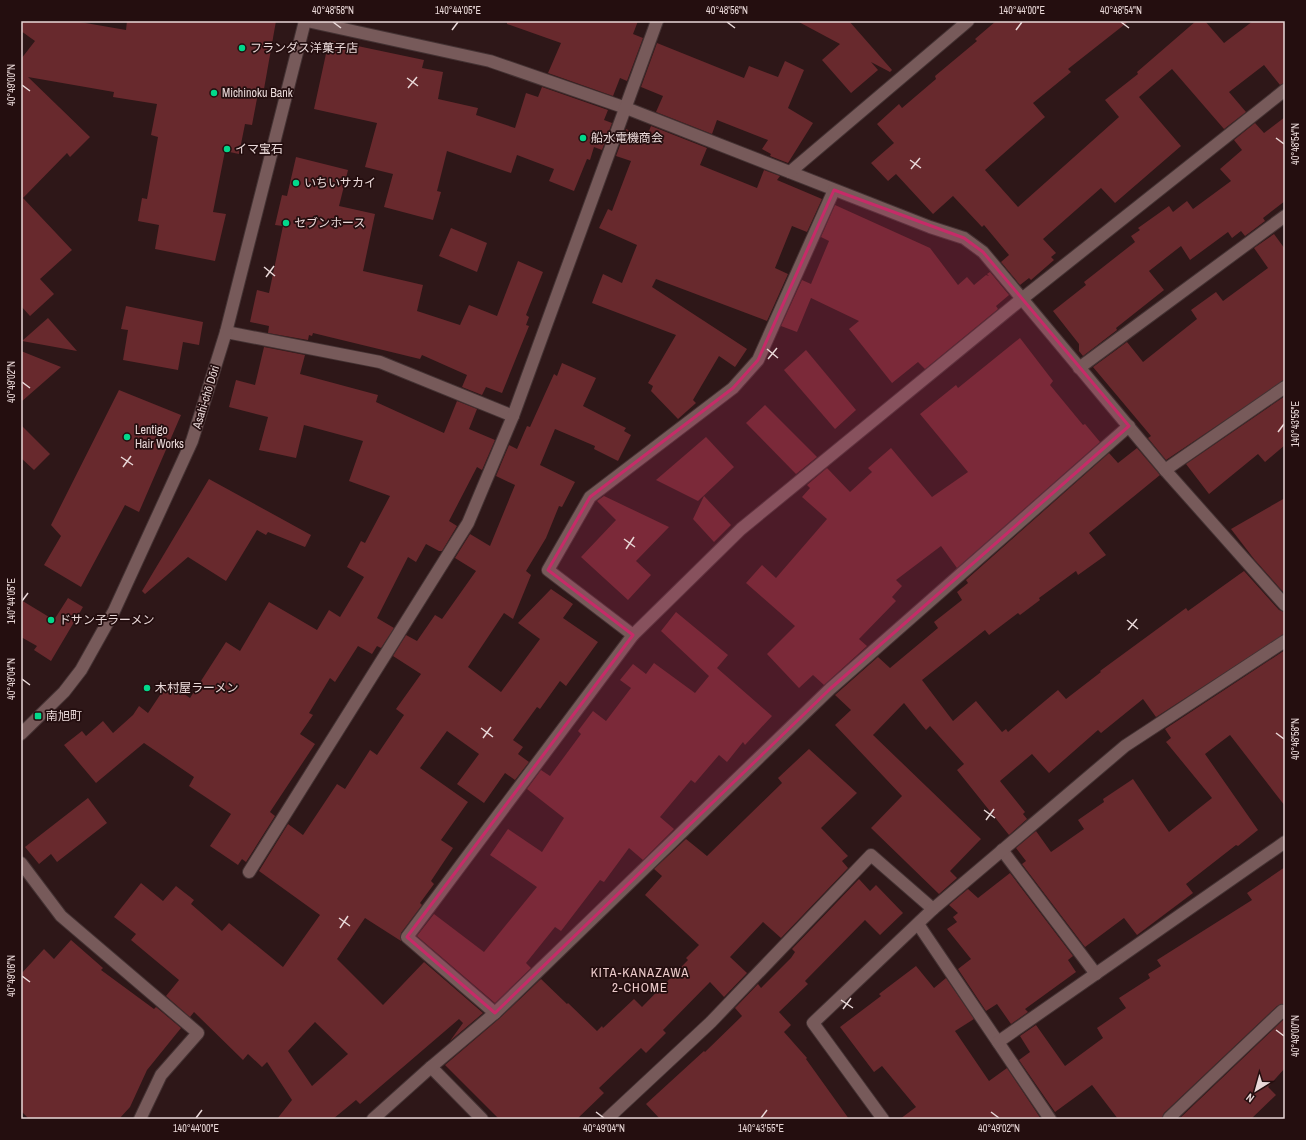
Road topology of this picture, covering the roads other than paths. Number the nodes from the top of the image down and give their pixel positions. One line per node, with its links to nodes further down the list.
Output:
1 (306, 21): 5 (street); 10 (street, Asahi-chō Dōri)
2 (657, 21): 5 (street)
3 (968, 21): 6 (street)
4 (1285, 90): 9 (street)
5 (626, 108): 6 (street); 13 (street)
6 (790, 172): 7 (street)
7 (834, 190): 9 (street); 17 (street)
8 (1285, 216): 11 (street)
9 (1023, 298): 11 (street); 17 (street)
10 (226, 332): 13 (street); 19 (street, Asahi-chō Dōri)
11 (1079, 368): 14 (street)
12 (1285, 387): 15 (street)
13 (513, 416): 23 (street)
14 (1129, 426): 15 (street); 27 (street)
15 (1165, 470): 16 (street)
16 (1285, 605)
17 (633, 635): 27 (street)
18 (1285, 641): 21 (street)
19 (21, 734)
20 (1285, 842): 26 (street)
21 (1002, 850): 24 (street); 26 (street)
22 (21, 863): 32 (street)
23 (249, 872)
24 (933, 909): 25 (street); 35 (street)
25 (918, 924): 29 (street); 36 (street)
26 (1096, 974): 29 (street)
27 (495, 1013): 30 (street)
28 (1285, 1013): 31 (street)
29 (998, 1042): 37 (street)
30 (431, 1067): 33 (street); 34 (street)
31 (1168, 1118)
32 (140, 1119)
33 (373, 1119)
34 (482, 1119)
35 (607, 1119)
36 (883, 1119)
37 (1050, 1119)

